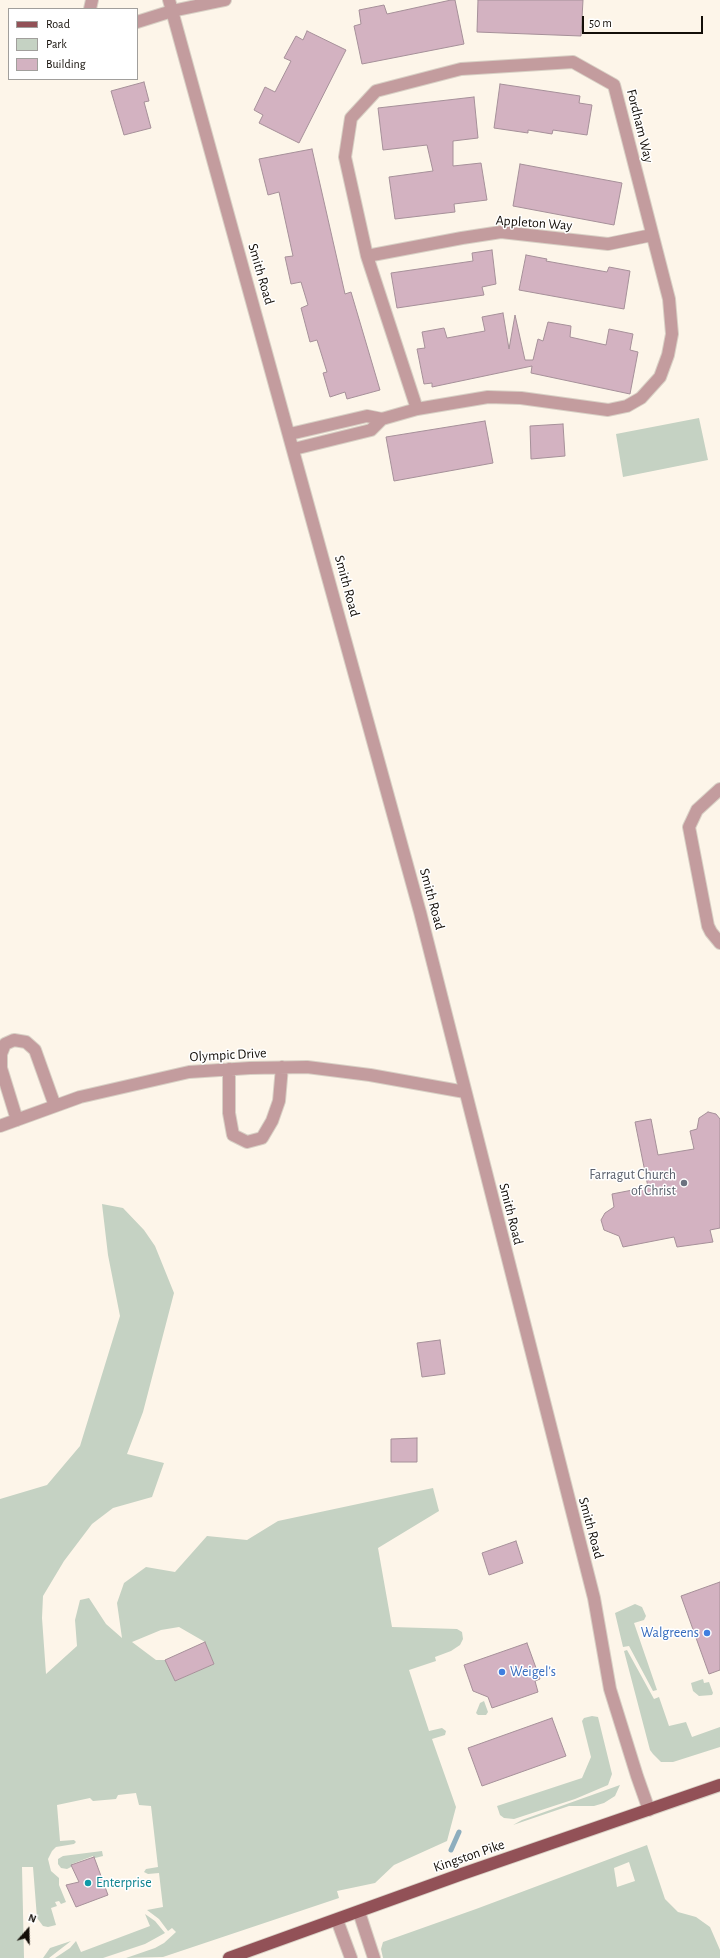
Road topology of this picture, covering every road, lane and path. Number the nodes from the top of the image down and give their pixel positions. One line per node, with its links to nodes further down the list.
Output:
1 (225, 0): 2 (street)
2 (171, 6): 3 (street); 9 (street, Smith Road)
3 (138, 22)
4 (652, 235): 5 (street, Appleton Way); 5 (street, Fordham Way); 6 (street, Fordham Way)
5 (367, 256): 6 (street, Fordham Way)
6 (417, 408): 7 (street, Fordham Way)
7 (382, 419): 8 (street, Fordham Way); 10 (street, Fordham Way)
8 (335, 423): 9 (street, Fordham Way); 10 (street)
9 (290, 434): 11 (street, Smith Road)
10 (338, 438): 11 (street, Fordham Way)
11 (294, 449): 16 (street, Smith Road)
12 (720, 789): 13 (street)
13 (720, 943)
14 (282, 1067): 15 (street, Olympic Drive); 15 (street); 16 (street, Olympic Drive)
15 (230, 1069): 17 (street, Olympic Drive)
16 (465, 1092): 21 (street, Smith Road)
17 (54, 1106): 18 (street, Olympic Drive); 18 (street)
18 (17, 1120): 19 (street, Olympic Drive)
19 (0, 1126)
20 (720, 1785): 21 (main road, Kingston Pike)
21 (650, 1810): 22 (main road, Kingston Pike)
22 (359, 1912): 23 (main road, Kingston Pike); 26 (street)
23 (337, 1920): 24 (main road, Kingston Pike); 25 (street)
24 (229, 1958)
25 (351, 1958)
26 (374, 1958)

